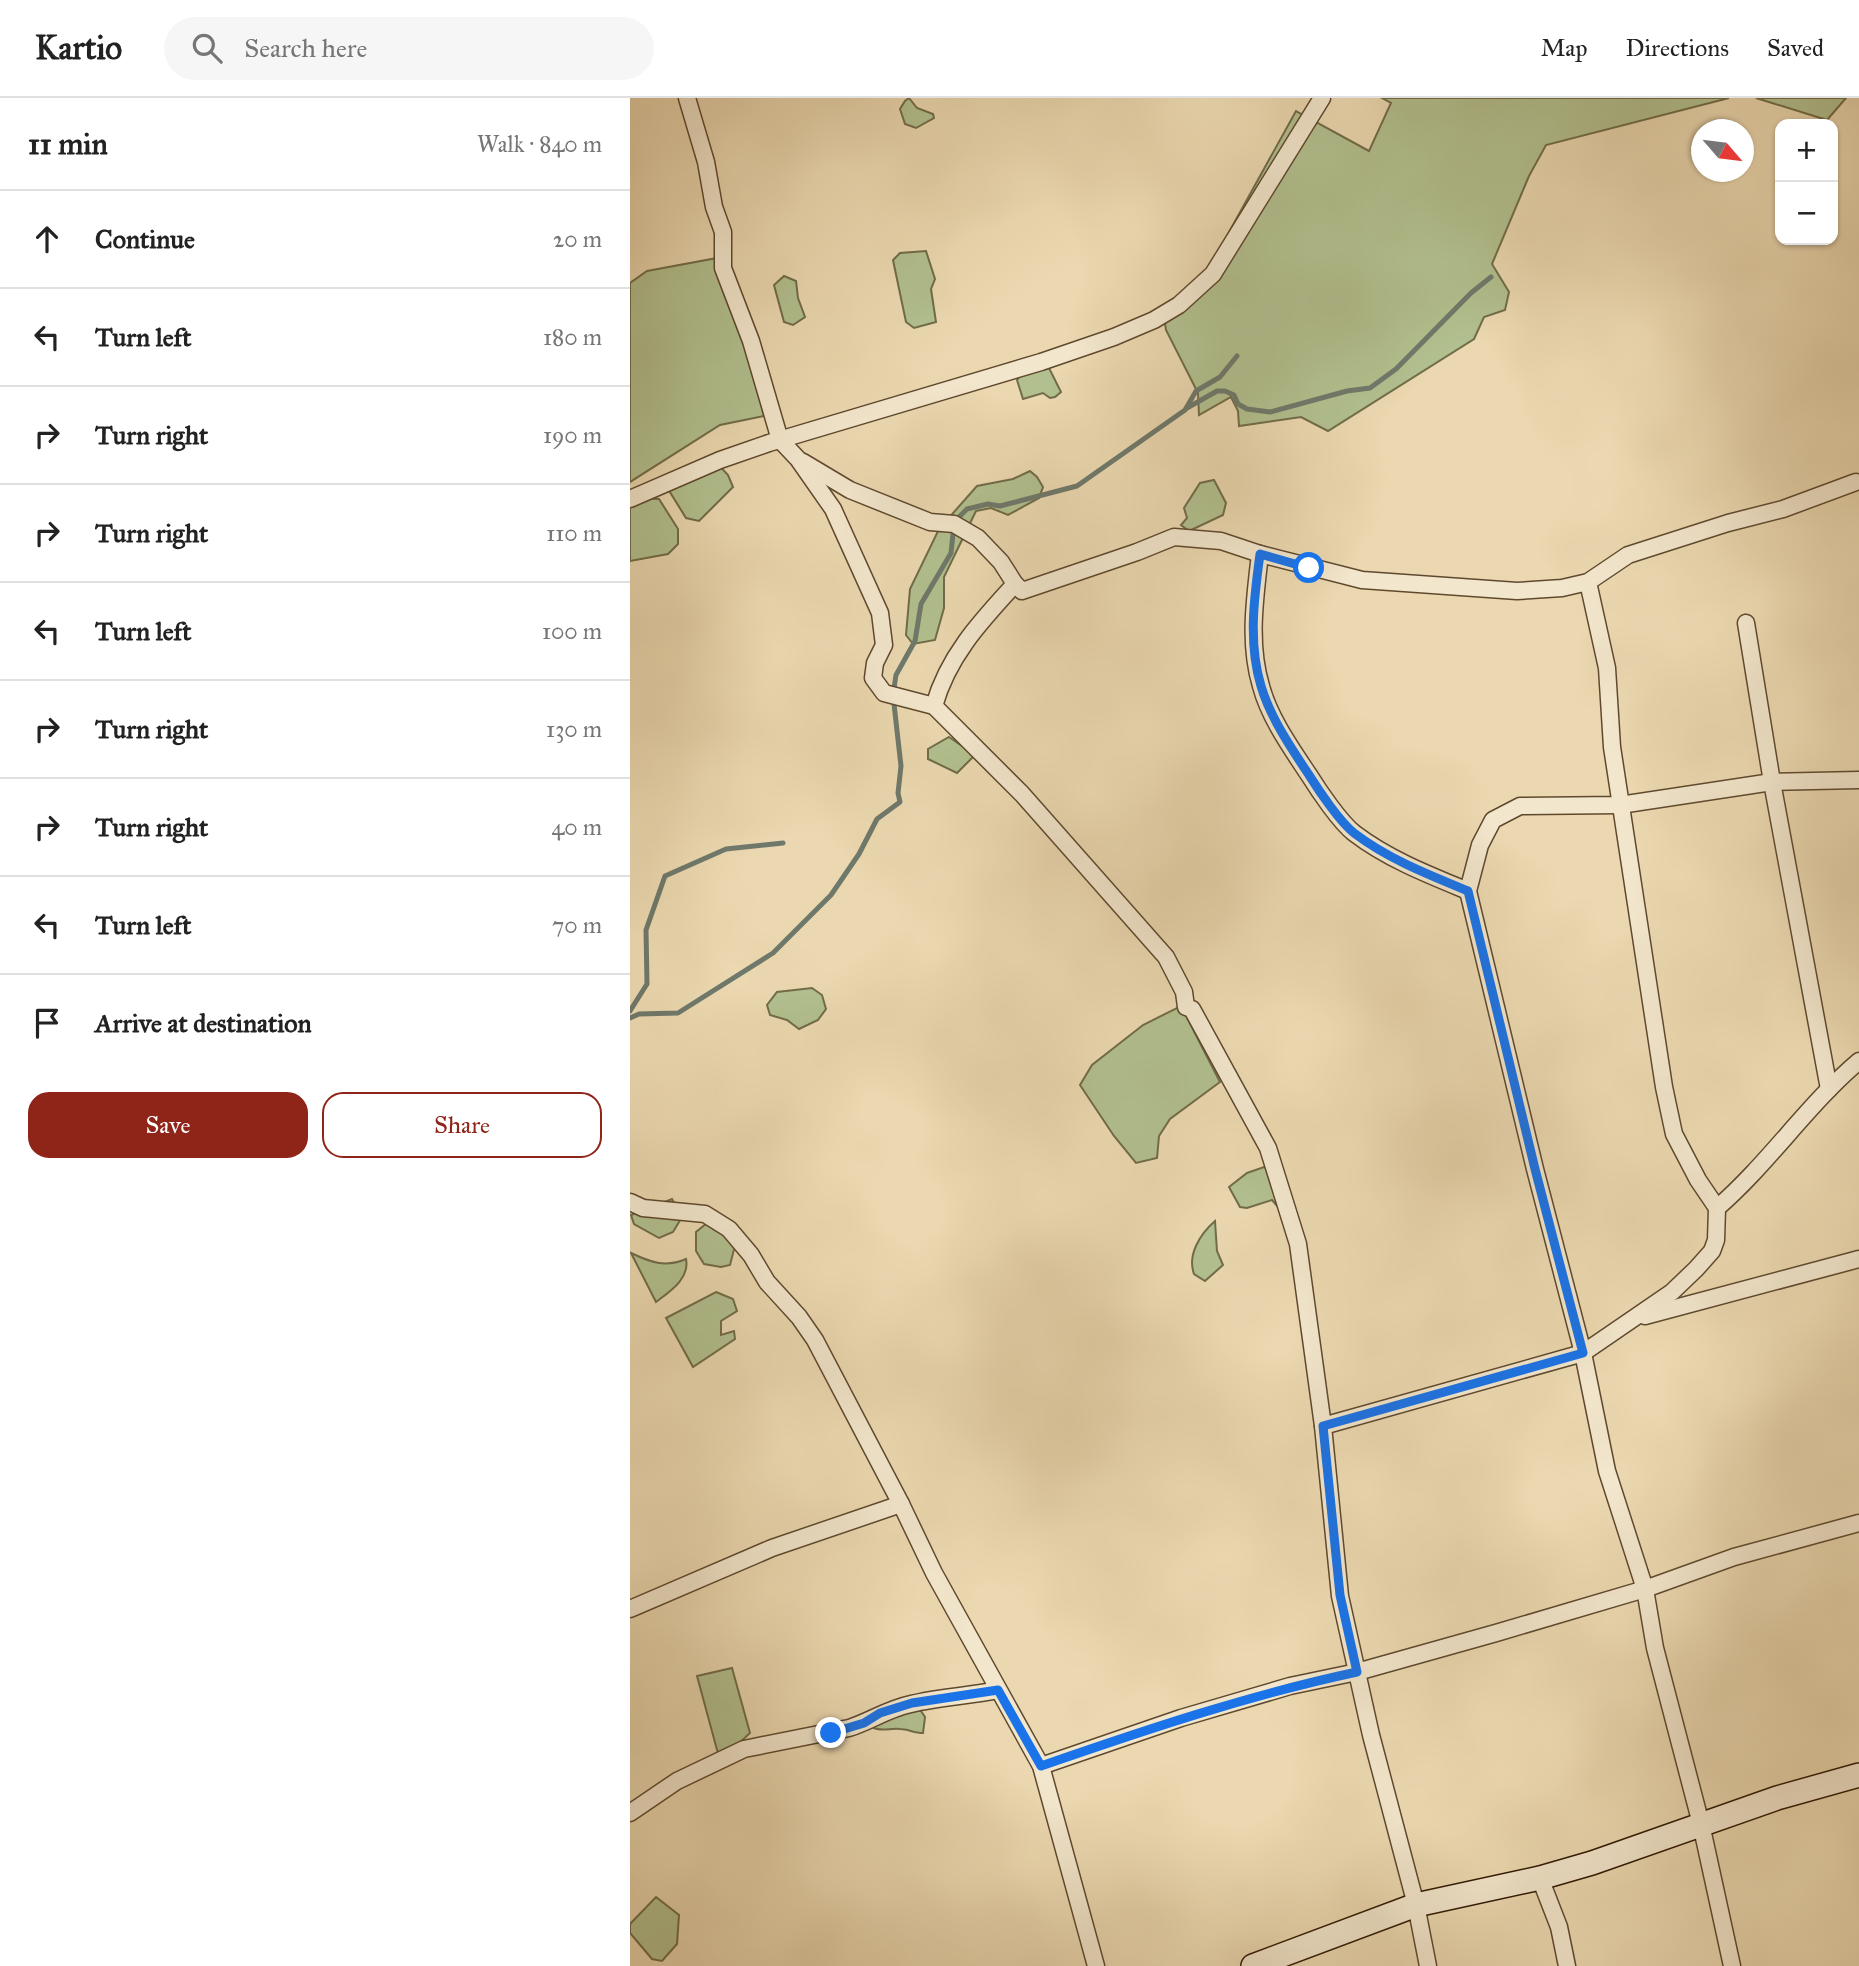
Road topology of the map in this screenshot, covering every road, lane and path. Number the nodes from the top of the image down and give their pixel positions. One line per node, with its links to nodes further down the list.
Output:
1 (687, 98): 3 (street)
2 (1322, 98): 3 (street)
3 (780, 440): 4 (street); 6 (street)
4 (798, 459): 9 (street); 11 (street)
5 (1856, 482): 8 (street)
6 (630, 499)
7 (1260, 554): 8 (street); 9 (street); 15 (street)
8 (1588, 582): 14 (street)
9 (1015, 584): 11 (street)
10 (1746, 623): 13 (street)
11 (934, 705): 23 (street)
12 (1859, 780): 13 (street)
13 (1772, 782): 14 (street); 17 (street)
14 (1620, 805): 15 (street); 19 (street)
15 (1468, 891): 22 (street)
16 (1859, 1061): 17 (street)
17 (1829, 1088): 19 (street)
18 (630, 1203): 24 (street)
19 (1717, 1208): 21 (street)
20 (1859, 1259): 21 (street)
21 (1639, 1317): 22 (street)
22 (1583, 1353): 23 (street); 26 (street)
23 (1323, 1426): 28 (street)
24 (901, 1504): 27 (street); 29 (street)
25 (1859, 1523): 26 (street)
26 (1645, 1589): 28 (street); 33 (street)
27 (630, 1609)
28 (1357, 1672): 30 (street); 35 (street)
29 (998, 1690): 30 (street); 32 (street)
30 (1041, 1766): 36 (street)
31 (1859, 1775): 33 (street)
32 (630, 1813)
33 (1701, 1824): 34 (street); 40 (street)
34 (1540, 1878): 35 (street); 39 (street)
35 (1416, 1905): 37 (street); 38 (street)
36 (1096, 1966)
37 (1253, 1966)
38 (1428, 1966)
39 (1567, 1966)
40 (1732, 1966)

